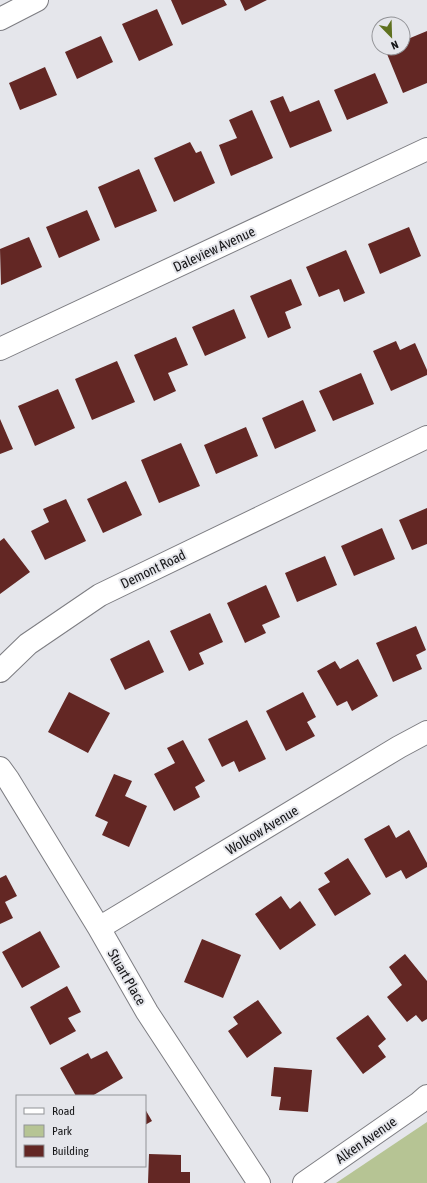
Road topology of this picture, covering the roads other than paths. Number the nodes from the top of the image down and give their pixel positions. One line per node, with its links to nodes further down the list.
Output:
1 (37, 0): 2 (street)
2 (8, 10)
3 (427, 149): 4 (street, Daleview Avenue)
4 (0, 349)
5 (427, 437): 6 (street, Demont Road)
6 (0, 671)
7 (427, 732): 9 (street, Wolkow Avenue)
8 (0, 768): 9 (street, Stuart Place)
9 (99, 928): 11 (street, Stuart Place)
10 (427, 1096): 12 (street, Alken Avenue)
11 (259, 1183)
12 (304, 1183)

